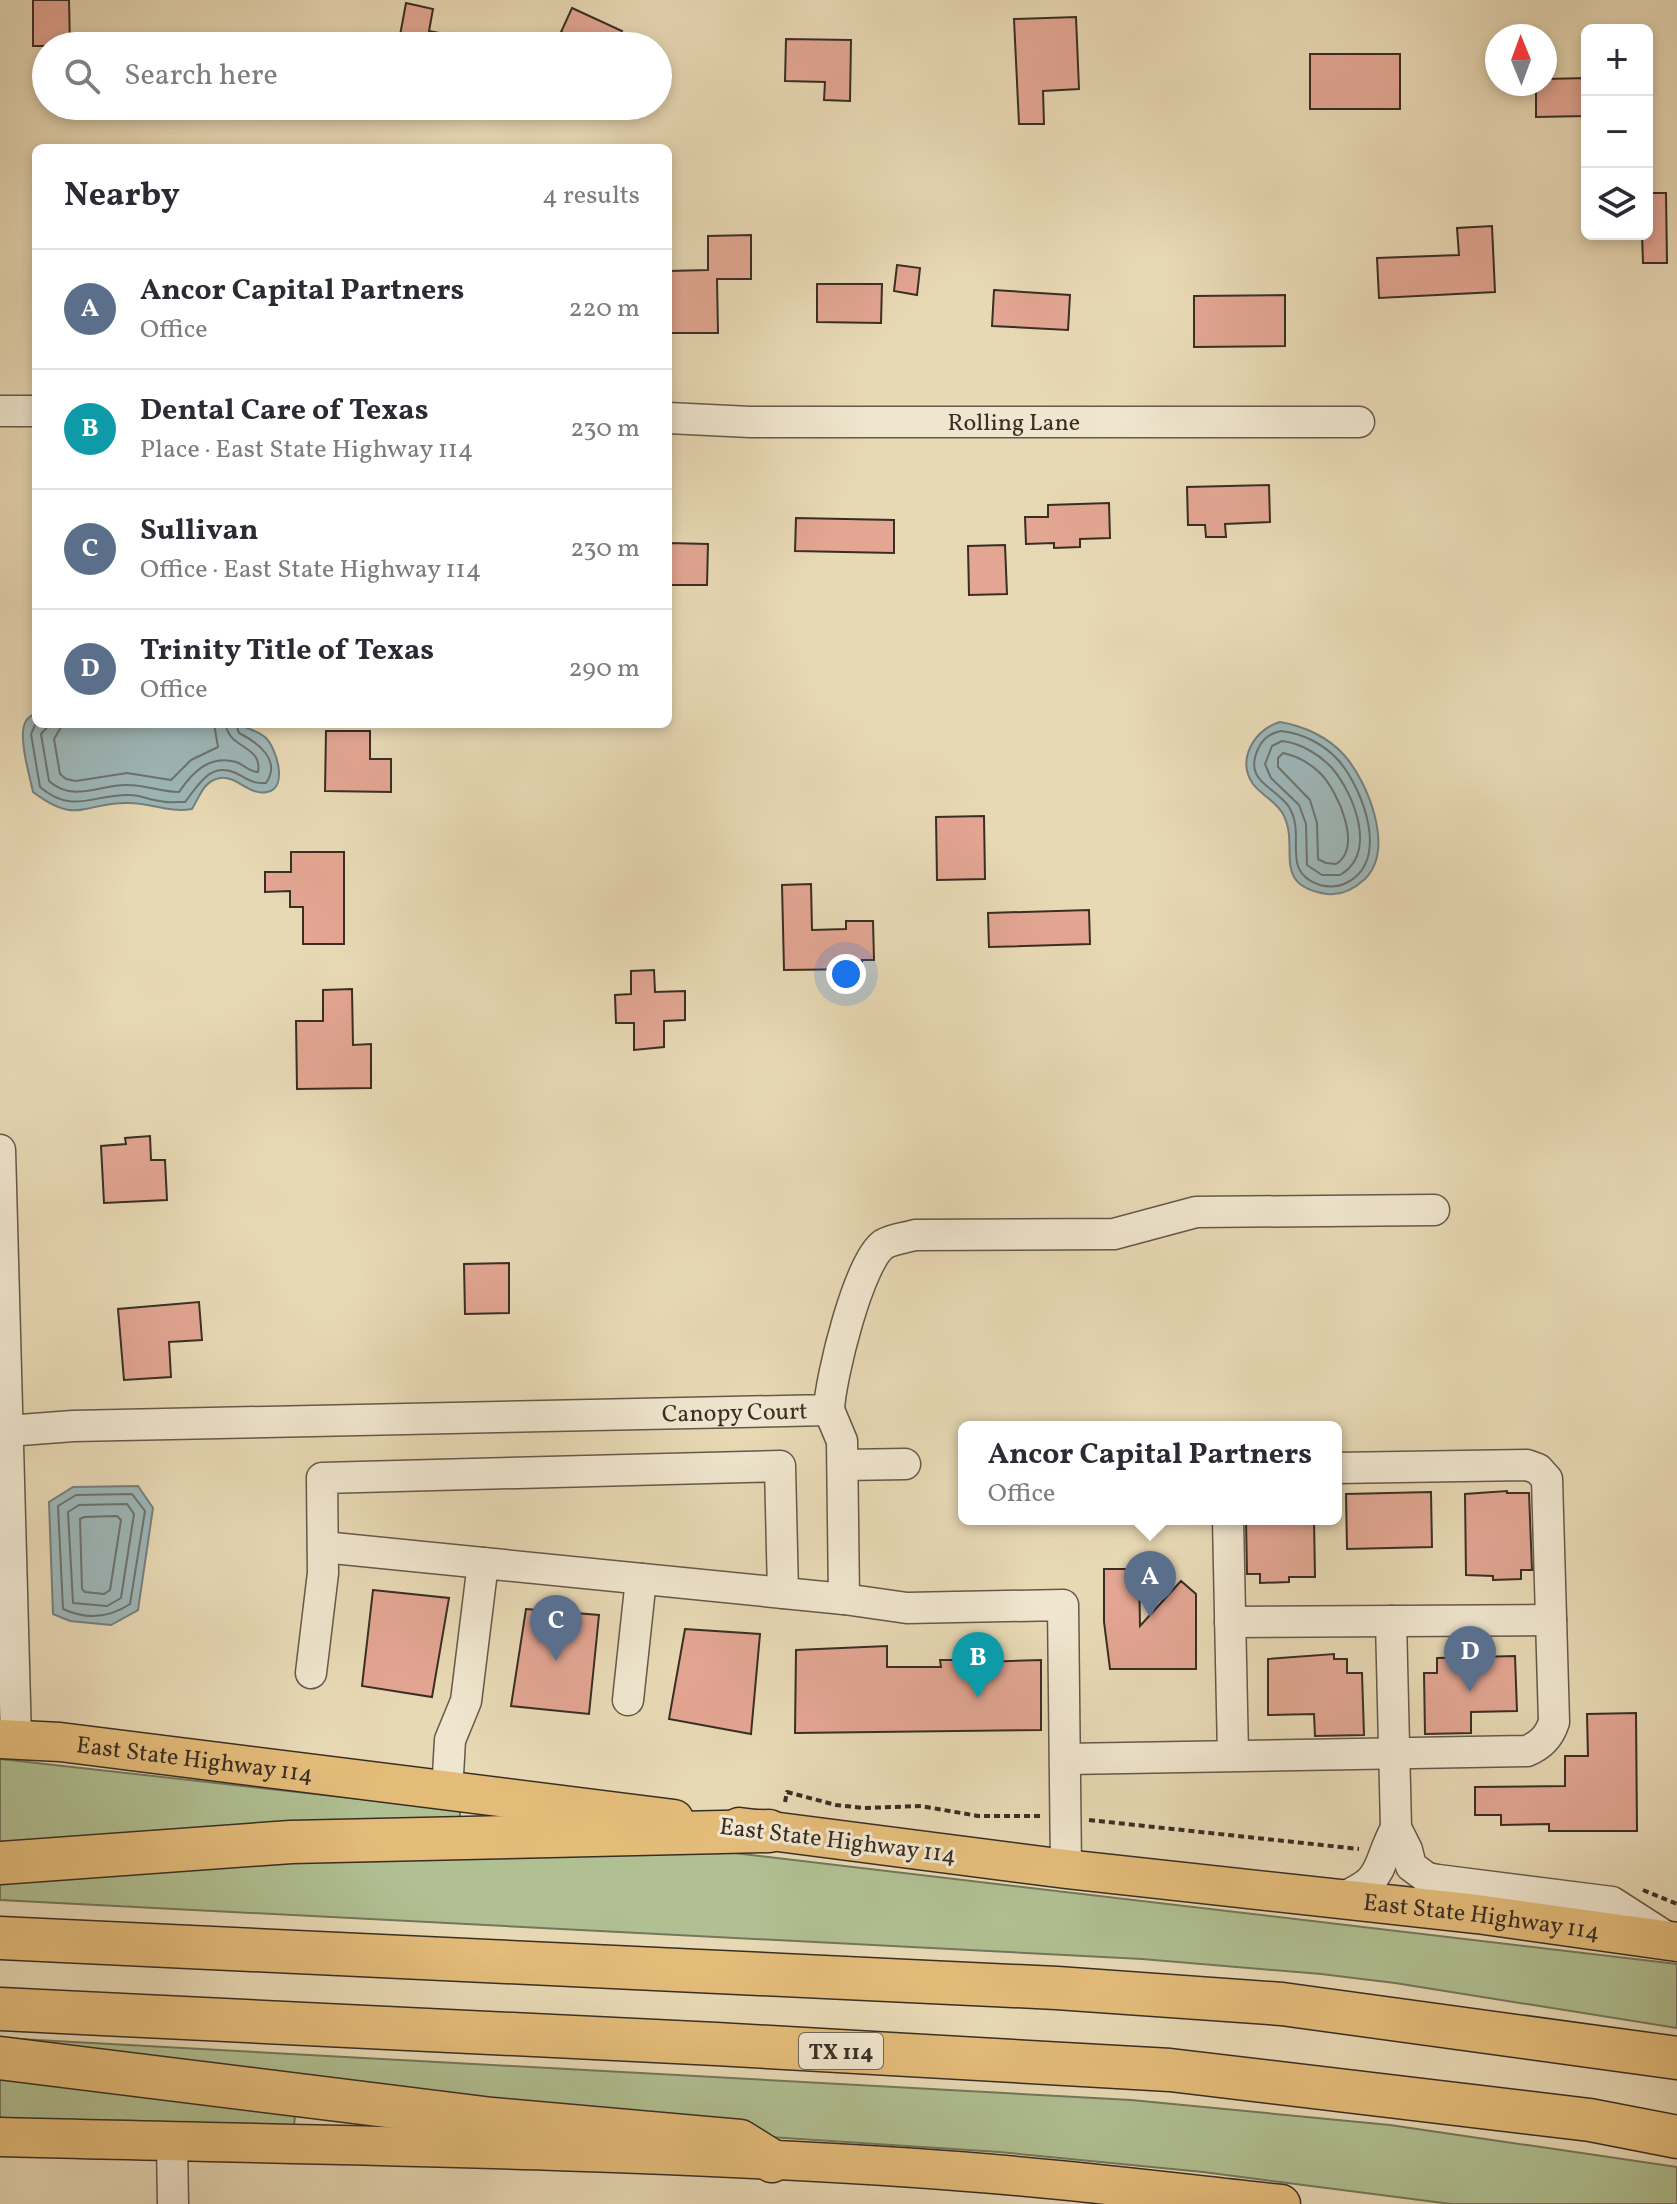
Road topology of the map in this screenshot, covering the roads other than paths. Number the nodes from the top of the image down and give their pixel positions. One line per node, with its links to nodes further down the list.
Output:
1 (0, 411): 2 (street)
2 (32, 411)
3 (672, 418): 4 (street, Rolling Lane)
4 (1359, 422)
5 (0, 1150): 8 (street)
6 (1434, 1210): 7 (street, Canopy Court)
7 (829, 1410): 8 (street, Canopy Court); 10 (street)
8 (7, 1431): 12 (street)
9 (905, 1464): 10 (street)
10 (843, 1465): 18 (street)
11 (1342, 1468): 19 (street)
12 (5, 1496): 22 (street)
13 (1228, 1525): 21 (street)
14 (323, 1547): 15 (street); 17 (street); 23 (street)
15 (483, 1563): 16 (street); 29 (street)
16 (641, 1579): 17 (street); 24 (street)
17 (783, 1593): 18 (street)
18 (844, 1599): 28 (street)
19 (1551, 1620): 20 (street); 26 (street)
20 (1391, 1621): 21 (street); 26 (street)
21 (1230, 1622): 27 (street)
22 (6, 1643): 25 (street)
23 (311, 1673)
24 (628, 1700)
25 (8, 1739): 29 (main road, East State Highway 114)
26 (1394, 1754): 27 (street); 31 (street)
27 (1233, 1755): 28 (street)
28 (1066, 1759): 33 (street)
29 (447, 1792): 30 (main road, East State Highway 114)
30 (776, 1832): 32 (highway); 33 (main road, East State Highway 114)
31 (1390, 1840): 34 (street); 36 (street)
32 (0, 1863)
33 (1066, 1869): 34 (main road, East State Highway 114)
34 (1336, 1900): 36 (main road, East State Highway 114)
35 (0, 1938): 39 (highway)
36 (1676, 1941)
37 (0, 2009): 41 (highway, TX 114)
38 (0, 2058): 43 (highway)
39 (1677, 2058)
40 (0, 2137): 42 (main road)
41 (1677, 2137)
42 (172, 2142): 43 (main road); 45 (street)
43 (772, 2161): 44 (main road)
44 (1136, 2196): 46 (main road)
45 (173, 2204)
46 (1281, 2204)

